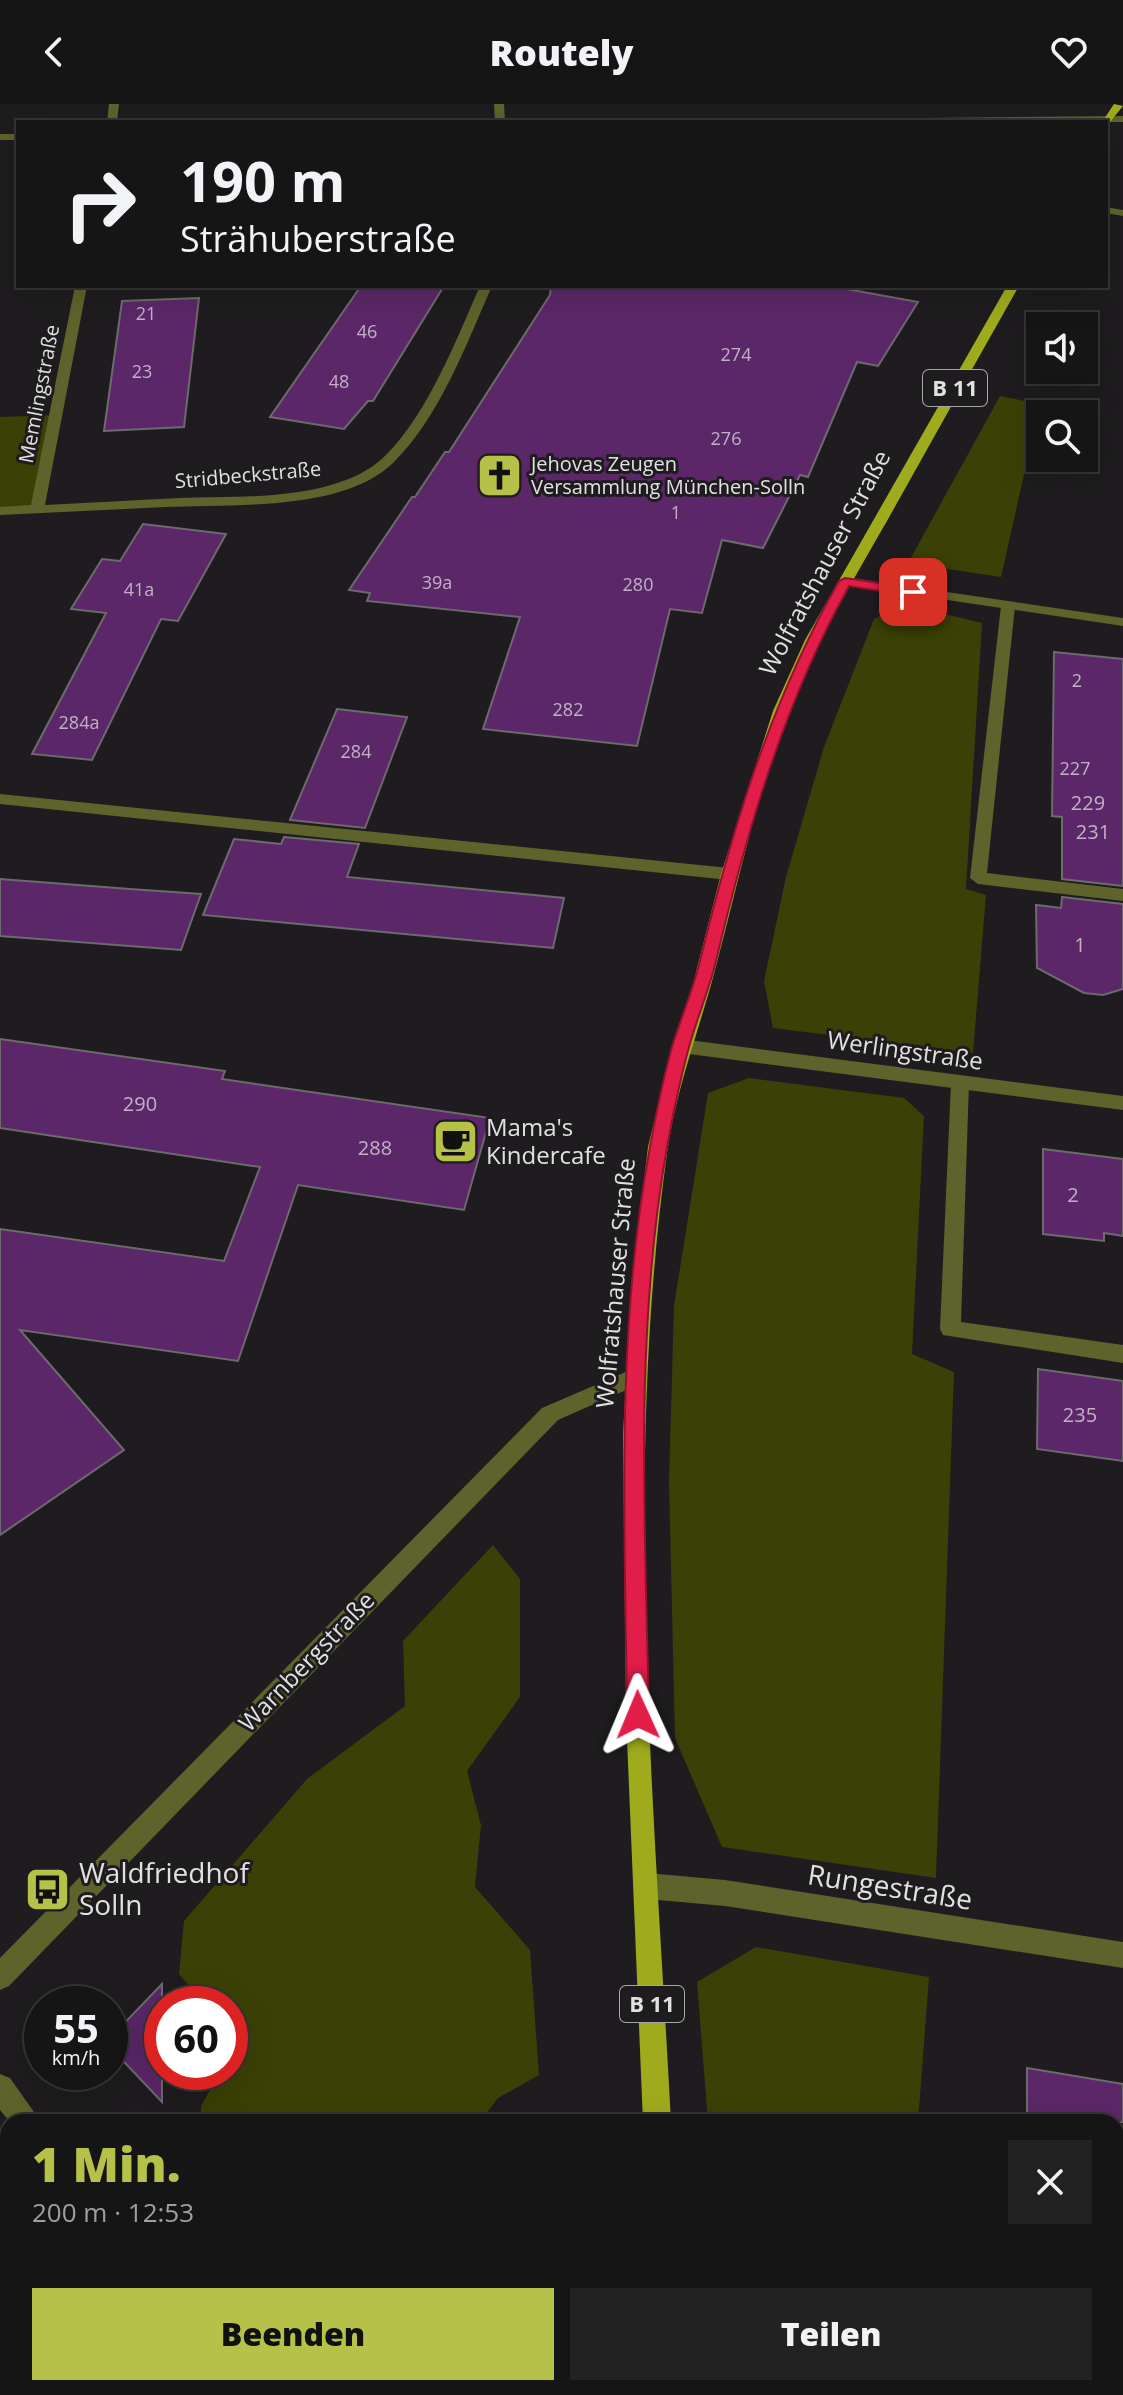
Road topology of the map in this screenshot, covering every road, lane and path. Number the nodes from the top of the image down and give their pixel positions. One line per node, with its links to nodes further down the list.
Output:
1 (1119, 104): 3 (main road)
2 (1123, 119): 3 (street)
3 (1108, 122)
4 (81, 288): 7 (street, Memlingstraße)
5 (485, 288): 7 (street, Stridbeckstraße)
6 (1012, 288): 9 (main road, Wolfratshauser Straße / B 11)
7 (37, 509): 8 (street, Stridbeckstraße)
8 (0, 511)
9 (845, 581): 10 (street); 13 (main road, Wolfratshauser Straße / B 11)
10 (1008, 606): 11 (street); 14 (street)
11 (1123, 622)
12 (0, 799): 13 (street)
13 (729, 874): 15 (main road, Wolfratshauser Straße / B 11)
14 (1123, 895)
15 (681, 1046): 16 (street, Werlingstraße); 19 (main road, Wolfratshauser Straße / B 11)
16 (960, 1083): 17 (street, Werlingstraße); 18 (street)
17 (1123, 1103)
18 (1123, 1354)
19 (635, 1377): 20 (main road, Wolfratshauser Straße / B 11); 22 (street, Warnbergstraße)
20 (647, 1886): 21 (street, Rungestraße); 25 (main road, Wolfratshauser Straße / B 11)
21 (1123, 1955)
22 (0, 1977)
23 (0, 2088): 24 (street)
24 (21, 2114)
25 (657, 2114)

